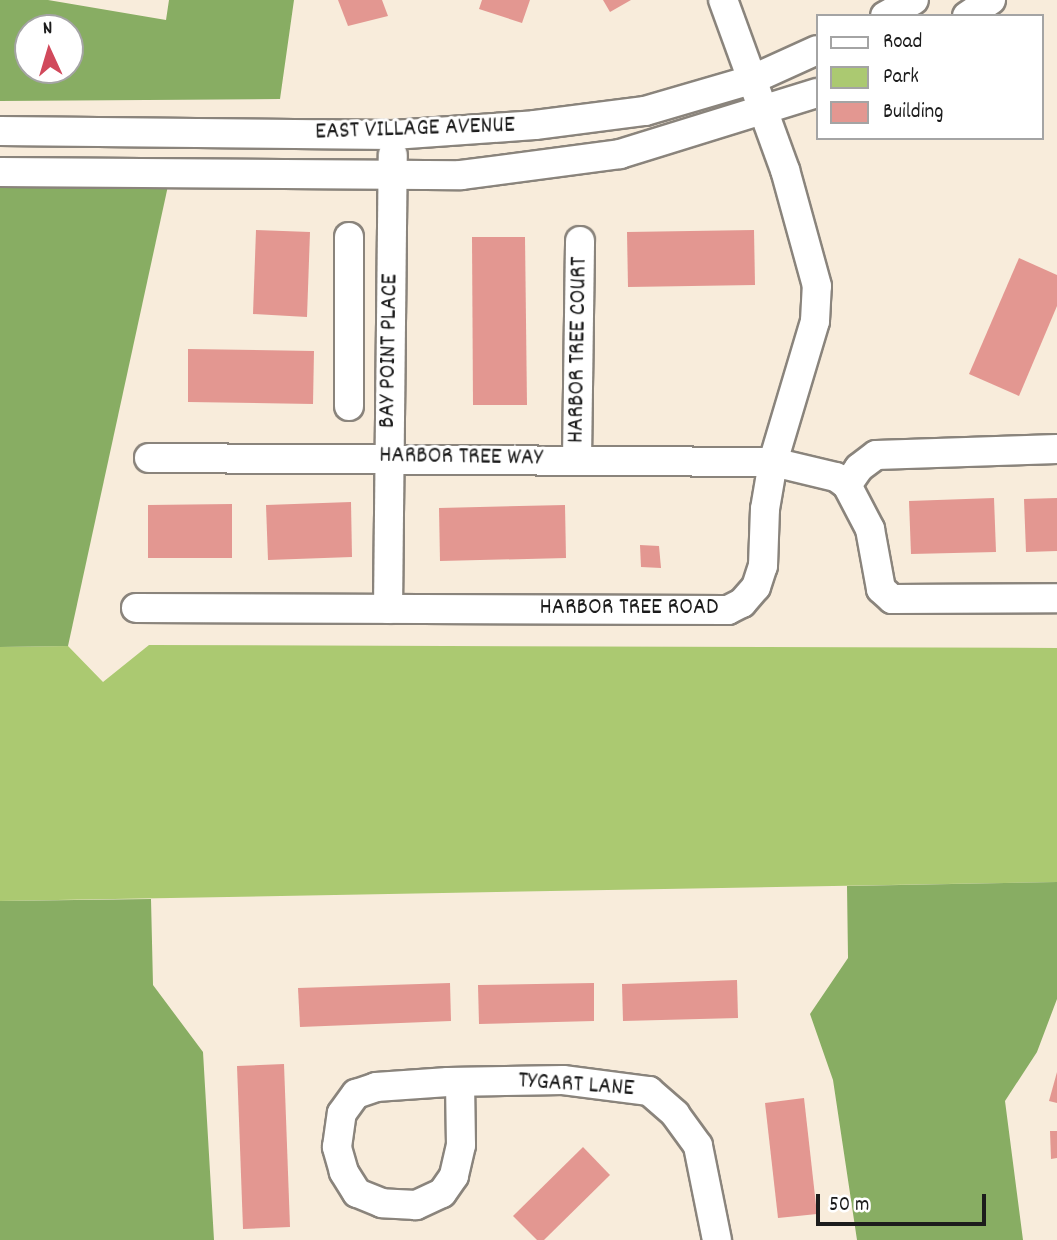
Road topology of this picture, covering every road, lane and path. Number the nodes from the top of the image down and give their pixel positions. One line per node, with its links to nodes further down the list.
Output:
1 (723, 0): 7 (street, HARBOR TREE ROAD)
2 (914, 0): 4 (street)
3 (991, 0): 5 (street)
4 (890, 14)
5 (970, 14)
6 (816, 50): 7 (street, EAST VILLAGE AVENUE)
7 (751, 80): 9 (street, HARBOR TREE ROAD); 11 (street, EAST VILLAGE AVENUE)
8 (816, 93): 9 (street, EAST VILLAGE AVENUE)
9 (763, 111): 13 (street, EAST VILLAGE AVENUE); 23 (street, HARBOR TREE ROAD)
10 (0, 131): 11 (street, EAST VILLAGE AVENUE)
11 (393, 135): 13 (street, BAY POINT PLACE)
12 (0, 172): 13 (street, EAST VILLAGE AVENUE)
13 (393, 173): 17 (street, BAY POINT PLACE)
14 (349, 237): 16 (street)
15 (580, 241): 22 (street, HARBOR TREE COURT)
16 (349, 328): 17 (street); 18 (street)
17 (391, 329): 21 (street, BAY POINT PLACE)
18 (349, 406)
19 (1057, 449): 24 (street)
20 (149, 457): 21 (street, HARBOR TREE WAY)
21 (389, 457): 22 (street, HARBOR TREE WAY); 27 (street, BAY POINT PLACE)
22 (577, 459): 23 (street, HARBOR TREE WAY)
23 (773, 462): 24 (street, HARBOR TREE WAY); 27 (street, HARBOR TREE ROAD)
24 (847, 485): 25 (street)
25 (1057, 598)
26 (136, 608): 27 (street, HARBOR TREE ROAD)
27 (388, 609)
28 (460, 1082): 28 (street, TYGART LANE); 29 (street, TYGART LANE)
29 (717, 1240)

